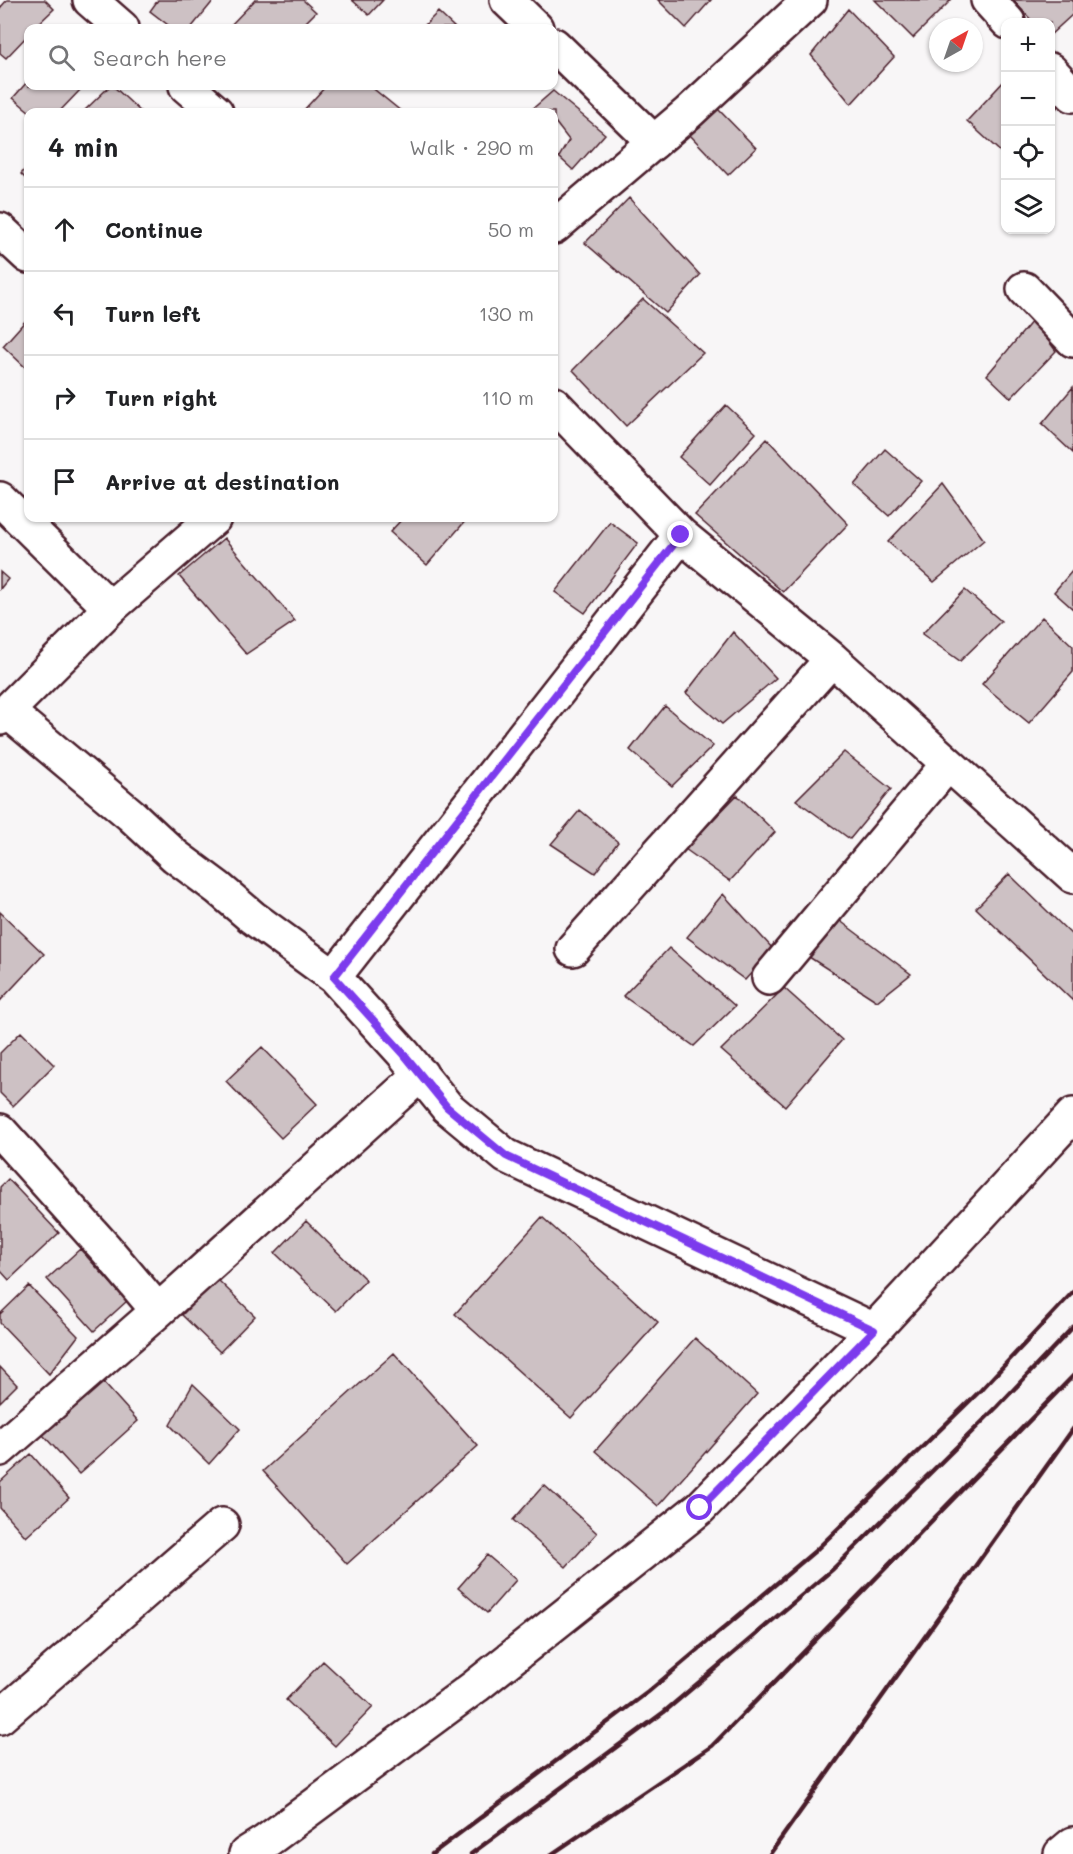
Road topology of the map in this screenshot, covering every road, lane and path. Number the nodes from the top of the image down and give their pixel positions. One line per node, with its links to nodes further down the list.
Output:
1 (90, 0): 6 (street)
2 (507, 0): 7 (street)
3 (810, 0): 13 (street)
4 (988, 0): 5 (street)
5 (1004, 18)
6 (117, 24)
7 (532, 24)
8 (558, 49): 13 (street)
9 (1052, 72): 11 (street)
10 (191, 90): 12 (street)
11 (1073, 95)
12 (211, 108)
13 (654, 141): 14 (street)
14 (558, 224)
15 (0, 230): 16 (street)
16 (24, 252)
17 (1024, 289): 18 (street)
18 (1073, 340)
19 (558, 408): 22 (street)
20 (0, 499): 23 (street)
21 (209, 522): 23 (street)
22 (681, 535): 24 (street); 29 (street)
23 (110, 608): 25 (street)
24 (832, 659): 26 (street); 28 (street)
25 (4, 715): 29 (street)
26 (948, 764): 27 (street); 30 (street)
27 (1073, 876)
28 (573, 949)
29 (334, 977): 31 (street)
30 (769, 978)
31 (421, 1074): 34 (street); 35 (street)
32 (1073, 1115): 35 (street)
33 (0, 1131): 34 (street)
34 (158, 1311): 36 (street)
35 (874, 1330): 40 (street)
36 (0, 1449)
37 (222, 1525): 38 (street)
38 (0, 1717)
39 (1073, 1844): 41 (street)
40 (246, 1854)
41 (1061, 1854)

